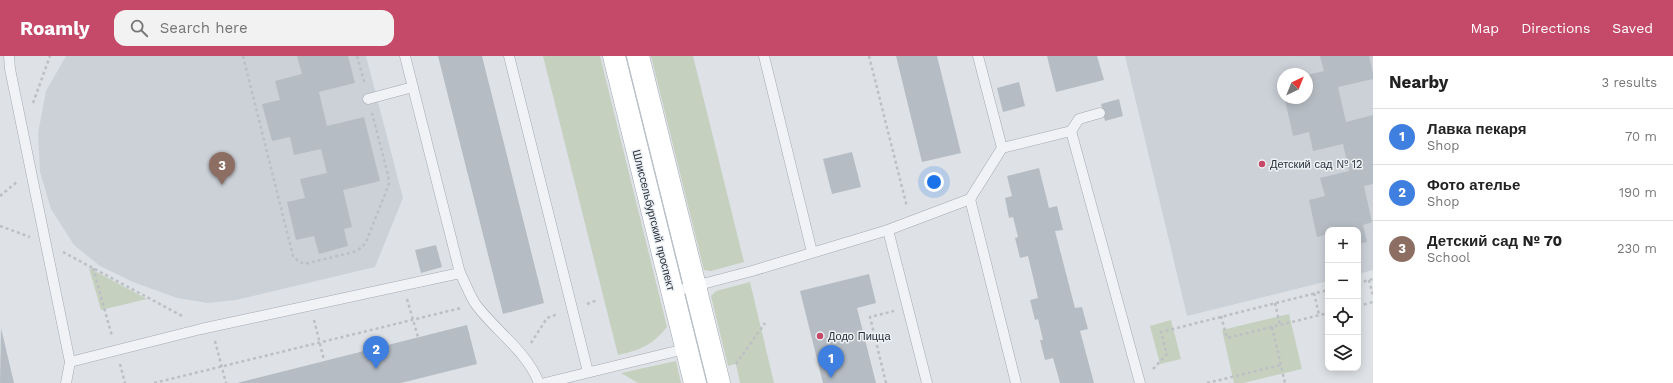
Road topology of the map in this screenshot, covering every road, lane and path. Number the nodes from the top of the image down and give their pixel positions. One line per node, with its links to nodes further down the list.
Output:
1 (9, 56): 16 (lane)
2 (50, 56): 16 (path)
3 (243, 56): 13 (path)
4 (357, 56): 13 (path)
5 (405, 56): 12 (lane)
6 (509, 56): 44 (lane)
7 (614, 56): 34 (main road, Шлиссельбургский проспект)
8 (638, 56): 32 (main road)
9 (764, 56): 25 (lane)
10 (869, 56): 21 (path)
11 (978, 56): 17 (lane)
12 (413, 87): 13 (lane); 27 (lane)
13 (368, 99)
14 (1100, 113): 15 (lane)
15 (1071, 131): 17 (lane); 76 (lane)
16 (23, 132): 18 (lane)
17 (1002, 148): 20 (lane)
18 (31, 170): 19 (path); 24 (lane)
19 (0, 196)
20 (970, 199): 21 (lane); 75 (lane)
21 (911, 221): 23 (lane)
22 (0, 226): 24 (path)
23 (888, 230): 25 (lane); 43 (lane)
24 (45, 243): 26 (path); 61 (lane)
25 (812, 252): 32 (lane)
26 (92, 268): 53 (path); 58 (path)
27 (460, 273): 31 (lane); 40 (lane)
28 (1373, 279): 29 (path)
29 (1369, 280): 30 (path); 36 (path)
30 (1361, 282)
31 (404, 285): 41 (lane); 48 (path)
32 (695, 286): 34 (lane); 56 (main road)
33 (1325, 291): 35 (path)
34 (672, 292): 57 (main road, Шлиссельбургский проспект)
35 (1314, 293): 39 (path); 46 (path)
36 (1373, 296)
37 (598, 300): 44 (path)
38 (1373, 302): 42 (path)
39 (1275, 303): 47 (path); 50 (path)
40 (476, 304): 48 (path); 59 (lane)
41 (310, 305): 51 (lane); 55 (path)
42 (1361, 305)
43 (908, 308): 73 (path); 74 (lane)
44 (572, 309): 59 (path); 64 (lane)
45 (1325, 314): 46 (path)
46 (1319, 315): 50 (path)
47 (1221, 316): 52 (path); 65 (path)
48 (413, 320): 54 (path); 55 (path)
49 (765, 323): 66 (path)
50 (1280, 325): 52 (path)
51 (212, 327): 53 (lane); 63 (path)
52 (1272, 327): 62 (path)
53 (201, 329): 58 (lane)
54 (418, 337)
55 (319, 342): 60 (path); 63 (path)
56 (709, 344): 57 (lane); 66 (main road)
57 (686, 349): 64 (lane); 72 (main road, Шлиссельбургский проспект)
58 (116, 350): 61 (lane)
59 (523, 355): 70 (lane)
60 (324, 360)
61 (70, 362): 67 (lane)
62 (1281, 365): 77 (path); 78 (path)
63 (222, 367): 68 (path); 69 (path)
64 (588, 372): 71 (lane)
65 (1151, 372)
66 (725, 376)
67 (66, 383)
68 (154, 383)
69 (226, 383)
70 (539, 383)
71 (545, 383)
72 (695, 383)
73 (886, 383)
74 (927, 383)
75 (1016, 383)
76 (1140, 383)
77 (1207, 383)
78 (1285, 383)

